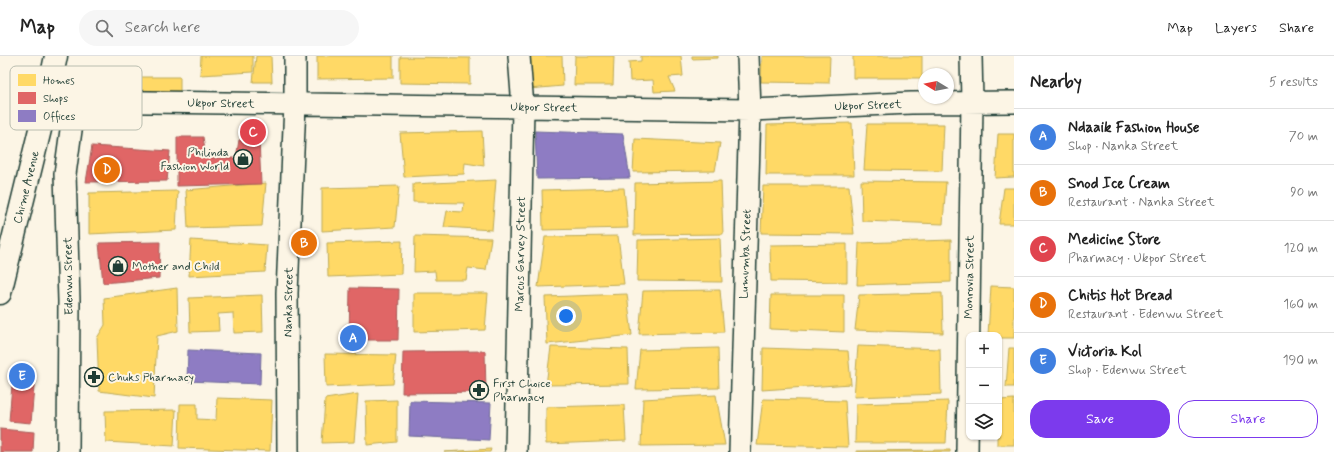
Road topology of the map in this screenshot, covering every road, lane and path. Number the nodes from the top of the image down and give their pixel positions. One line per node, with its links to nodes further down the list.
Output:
1 (54, 56): 6 (main road, Chime Avenue)
2 (295, 56): 10 (street, Nanka Street)
3 (519, 56): 11 (street, Marcus Garvey Street)
4 (748, 56): 12 (street, Lumumba Street)
5 (971, 56): 8 (street, Monrovia Street)
6 (52, 66)
7 (142, 102): 10 (street, Ukpor Street)
8 (972, 102): 9 (street, Ukpor Street); 12 (street, Ukpor Street); 20 (street, Monrovia Street)
9 (1014, 102)
10 (295, 104): 11 (street, Ukpor Street); 17 (street, Nanka Street)
11 (523, 107): 12 (street, Ukpor Street); 18 (street, Marcus Garvey Street)
12 (750, 110): 19 (street, Lumumba Street)
13 (40, 130): 15 (main road, Chime Avenue)
14 (71, 130): 16 (street, Edenwu Street)
15 (0, 293)
16 (68, 452)
17 (288, 452)
18 (516, 452)
19 (740, 452)
20 (967, 452)

